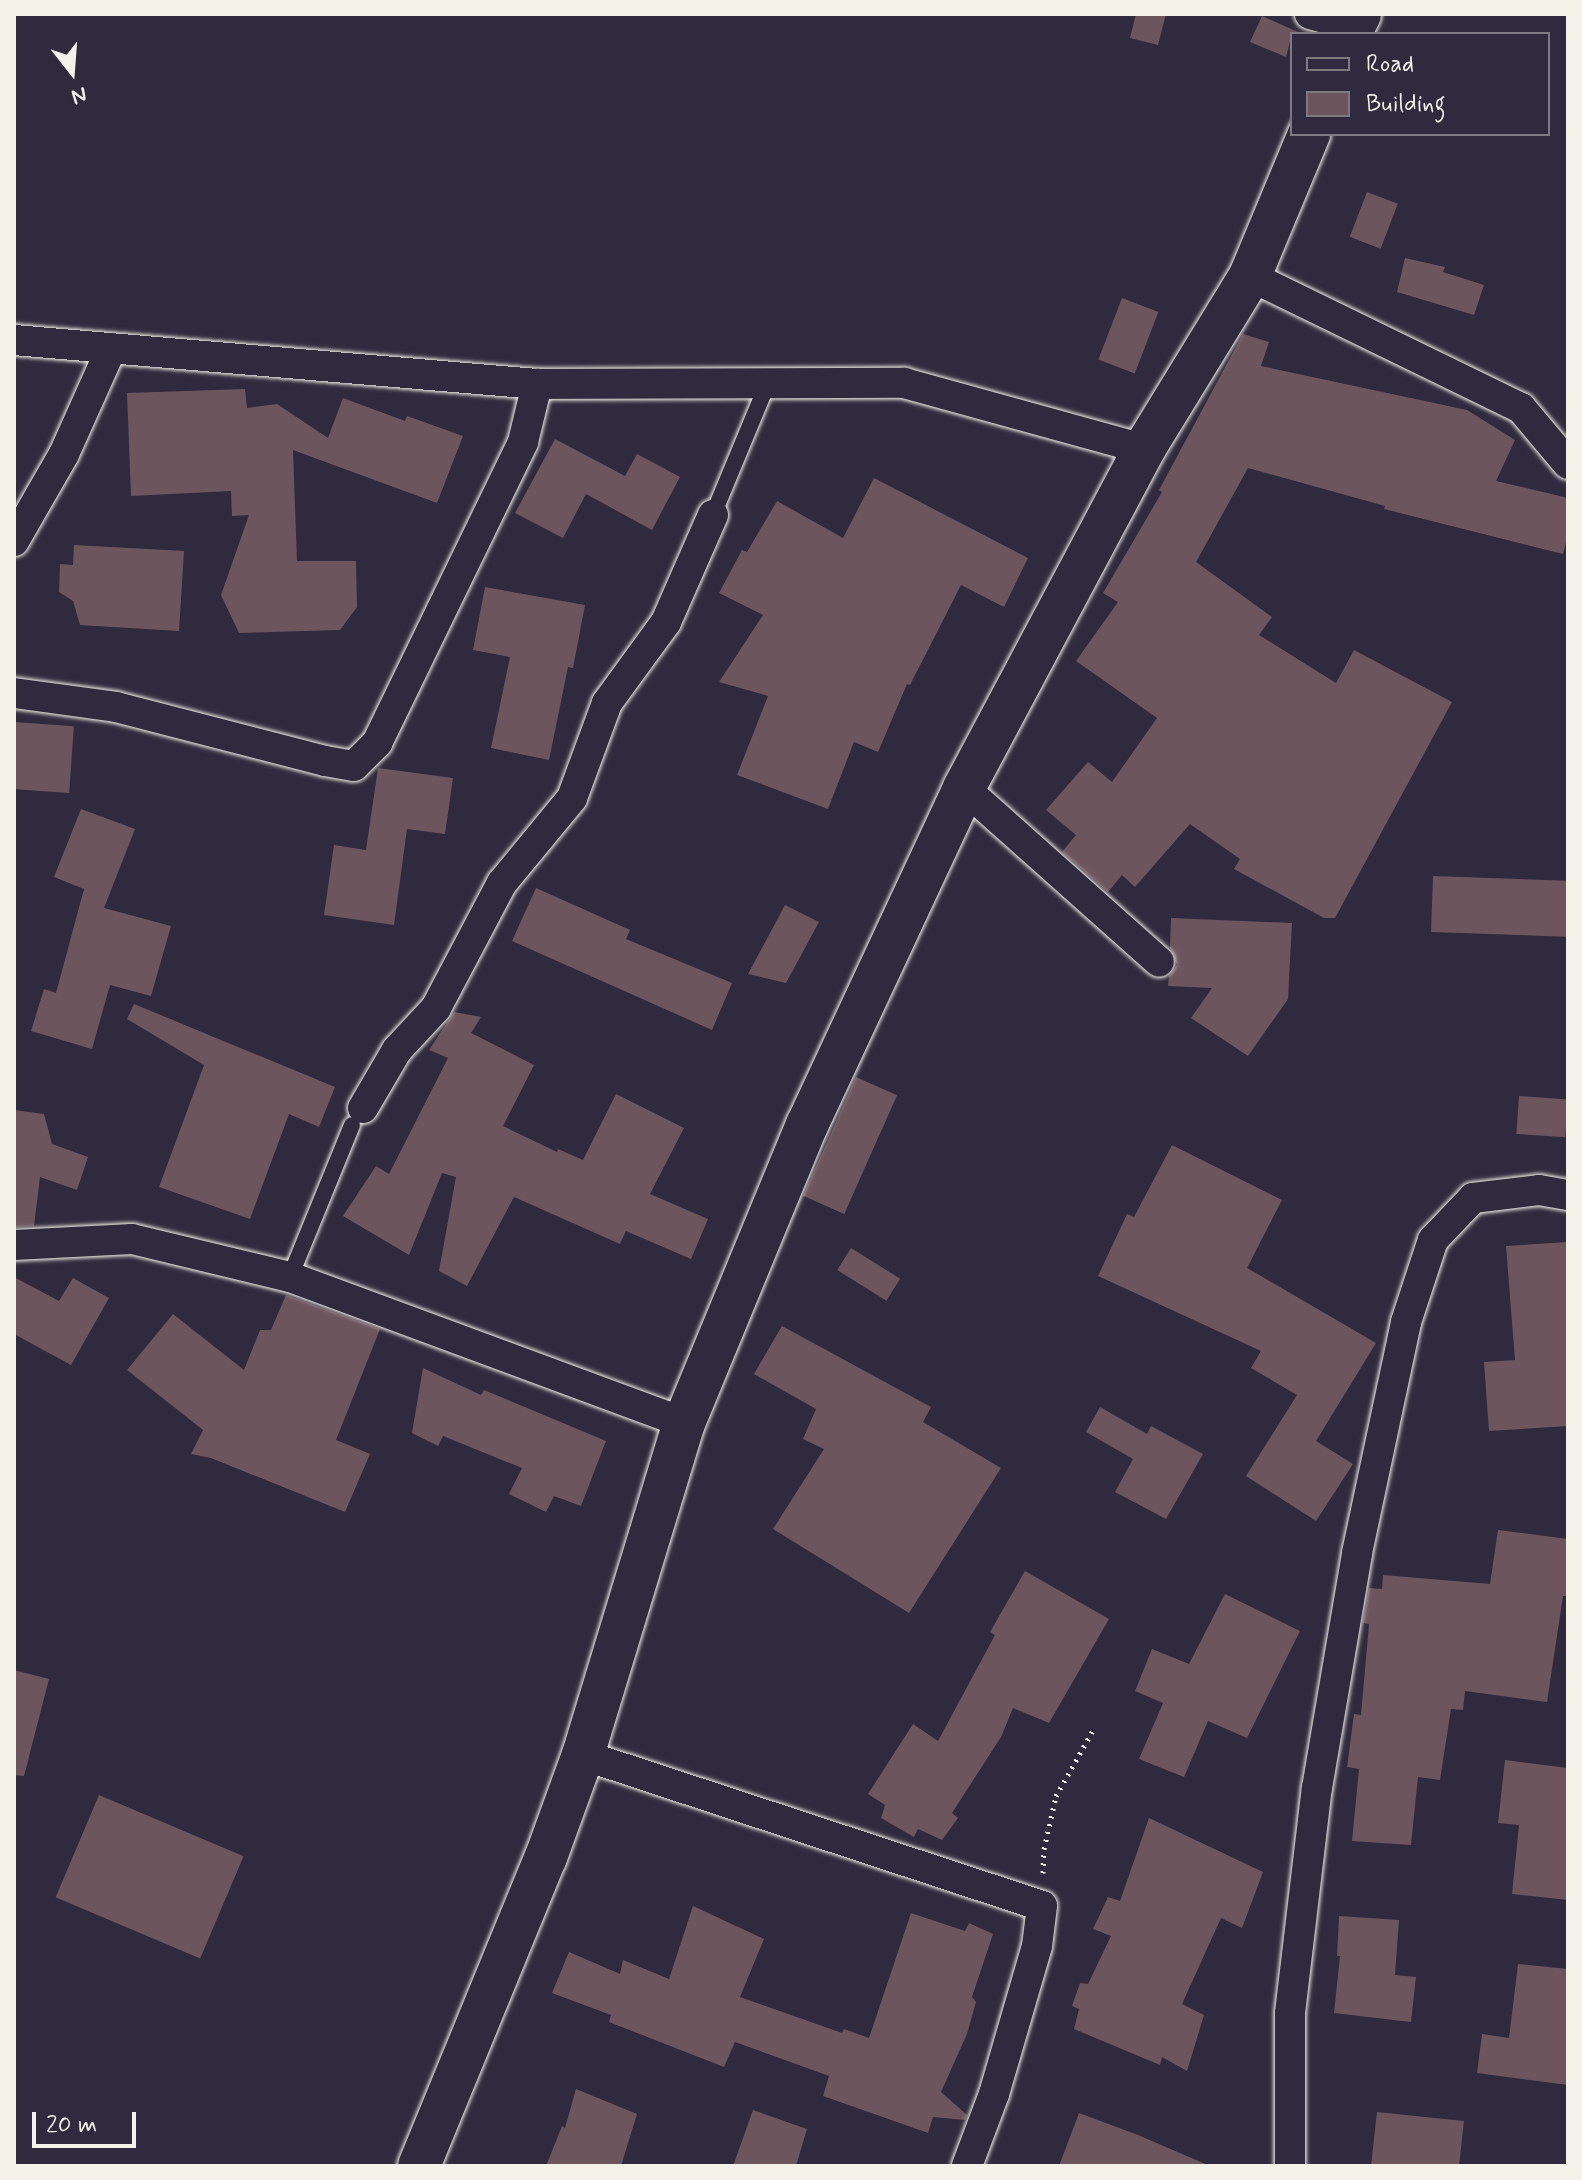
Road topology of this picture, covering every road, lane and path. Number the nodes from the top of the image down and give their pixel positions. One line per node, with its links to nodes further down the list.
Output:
1 (1310, 14): 2 (street)
2 (1354, 25)
3 (1308, 136): 4 (street)
4 (1250, 276): 9 (street); 10 (street)
5 (14, 340): 6 (street)
6 (111, 349): 8 (street); 12 (street)
7 (768, 382): 8 (street); 9 (street); 11 (lane)
8 (537, 384): 13 (street)
9 (1144, 449): 14 (street)
10 (1568, 464)
11 (713, 515): 16 (street)
12 (14, 541)
13 (14, 693)
14 (964, 788): 15 (street); 20 (street)
15 (1159, 962)
16 (357, 1116): 19 (lane)
17 (1568, 1195): 26 (street)
18 (14, 1245): 19 (street)
19 (290, 1277): 20 (street)
20 (684, 1423): 22 (street)
21 (1093, 1730): 23 (path)
22 (583, 1755): 23 (street); 24 (street)
23 (1042, 1906): 25 (street)
24 (419, 2166)
25 (967, 2166)
26 (1290, 2166)

